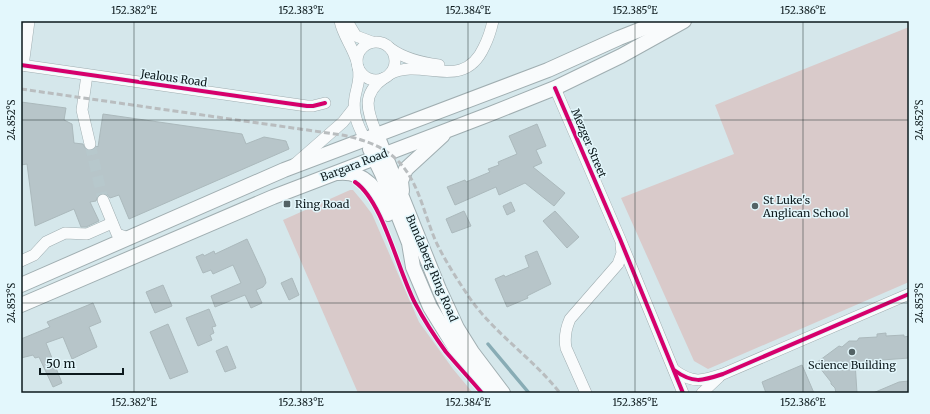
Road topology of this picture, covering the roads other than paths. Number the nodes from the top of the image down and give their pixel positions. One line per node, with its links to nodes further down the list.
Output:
1 (29, 21): 11 (street)
2 (340, 21): 10 (street)
3 (347, 21): 7 (street)
4 (493, 21): 9 (street)
5 (662, 21): 12 (main road, Bargara Road)
6 (684, 21): 15 (main road, Bargara Road)
7 (372, 42): 8 (street); 10 (street)
8 (392, 49): 9 (street); 14 (street)
9 (483, 49): 14 (street)
10 (357, 64): 14 (street); 17 (street)
11 (22, 66): 13 (street, Jealous Road)
12 (548, 70): 15 (main road); 19 (main road, Bargara Road)
13 (87, 75): 16 (street, Jealous Road); 20 (street)
14 (387, 76): 19 (street)
15 (555, 88): 18 (main road, Bargara Road); 28 (street, Mezger Street)
16 (325, 103)
17 (354, 108): 19 (street); 22 (street)
18 (448, 130): 21 (main road, Bargara Road); 24 (main road)
19 (371, 137): 21 (main road, Bundaberg Ring Road); 22 (main road, Bargara Road)
20 (90, 144)
21 (380, 155): 23 (main road, Bargara Road); 24 (main road, Bundaberg Ring Road); 30 (main road, Bundaberg Ring Road)
22 (284, 170): 27 (main road, Bargara Road)
23 (332, 173): 30 (main road); 33 (main road, Bargara Road)
24 (402, 196): 37 (main road, Bundaberg Ring Road)
25 (103, 200): 26 (street)
26 (112, 223): 27 (street); 29 (street)
27 (128, 238): 31 (main road, Bargara Road)
28 (620, 239): 34 (street, Mezger Street); 38 (street)
29 (21, 261)
30 (413, 267): 36 (main road, Bundaberg Ring Road)
31 (21, 285)
32 (909, 294): 35 (street)
33 (21, 304)
34 (674, 370): 35 (street); 39 (street, Mezger Street)
35 (723, 374): 40 (street)
36 (492, 393)
37 (503, 393)
38 (586, 393)
39 (684, 393)
40 (702, 393)

